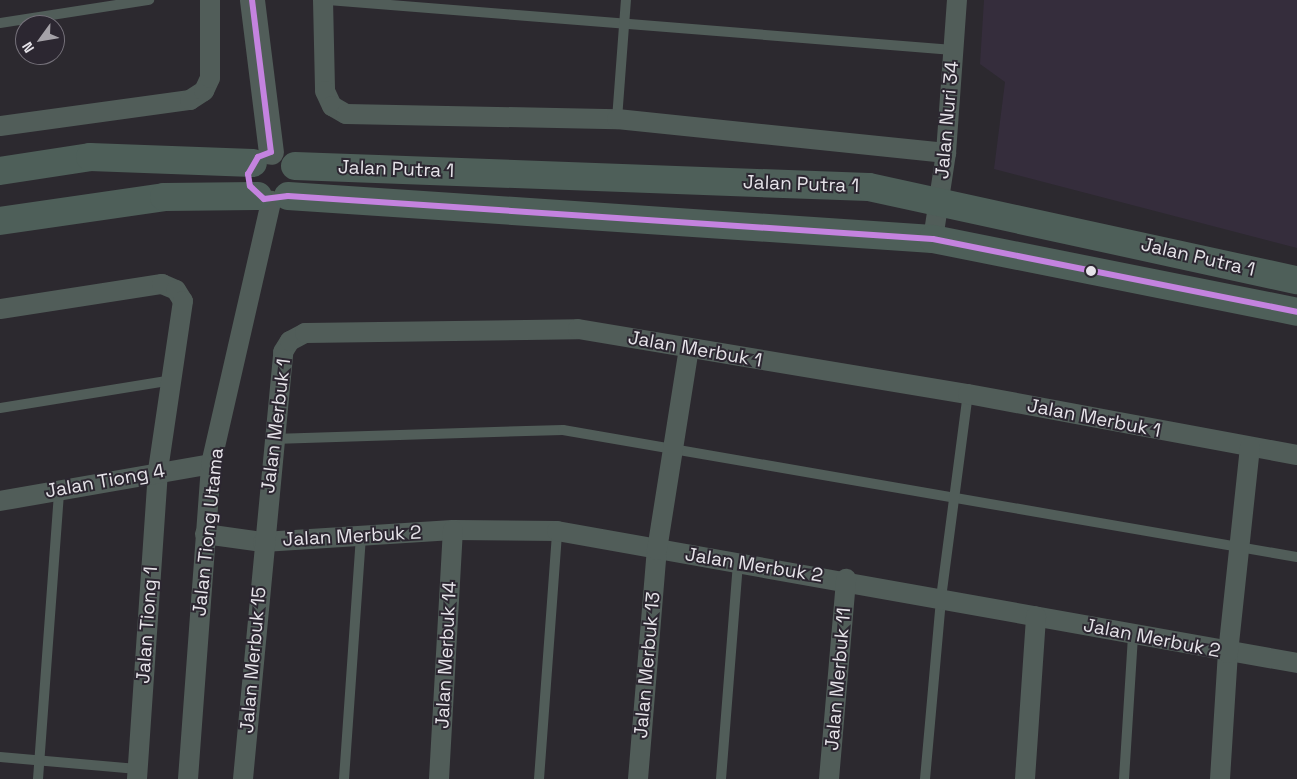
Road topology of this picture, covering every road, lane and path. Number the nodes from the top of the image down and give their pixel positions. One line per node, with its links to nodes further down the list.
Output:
1 (149, 0): 9 (lane)
2 (210, 0): 12 (street)
3 (252, 0): 14 (street)
4 (323, 0): 11 (street)
5 (328, 0): 8 (lane)
6 (626, 0): 8 (lane)
7 (957, 0): 10 (street, Jalan Nuri 34)
8 (624, 22): 10 (lane); 11 (lane)
9 (0, 24)
10 (953, 50): 13 (street, Jalan Nuri 34)
11 (617, 119): 13 (street)
12 (0, 126)
13 (946, 153): 18 (street, Jalan Nuri 34)
14 (262, 158): 15 (main road); 16 (main road); 17 (main road)
15 (295, 166): 17 (main road); 18 (main road, Jalan Putra 1)
16 (0, 170)
17 (272, 198): 19 (main road, Jalan Putra 1); 20 (main road, Jalan Putra 1); 32 (street, Jalan Tiong Utama)
18 (940, 199): 20 (street, Jalan Nuri 34); 21 (main road, Jalan Putra 1)
19 (0, 221)
20 (933, 239): 23 (main road, Jalan Putra 1)
21 (1297, 280)
22 (0, 309): 25 (street, Jalan Tiong 1)
23 (1297, 312)
24 (689, 349): 26 (street, Jalan Merbuk 1); 28 (street, Jalan Merbuk 1); 30 (street, Jalan Merbuk 13)
25 (173, 380): 27 (lane); 33 (street, Jalan Tiong 1)
26 (968, 394): 29 (street, Jalan Merbuk 1); 35 (lane)
27 (0, 408)
28 (273, 439): 30 (lane); 41 (street, Jalan Merbuk 1)
29 (1250, 447): 31 (street, Jalan Merbuk 1); 42 (street)
30 (674, 449): 35 (lane); 43 (street, Jalan Merbuk 13)
31 (1297, 455)
32 (211, 464): 33 (street, Jalan Tiong 4); 39 (street, Jalan Tiong Utama)
33 (158, 471): 34 (street, Jalan Tiong 4); 54 (street, Jalan Tiong 1)
34 (59, 490): 36 (street, Jalan Tiong 4); 53 (lane)
35 (954, 500): 42 (lane); 47 (lane)
36 (0, 501)
37 (453, 530): 38 (street, Jalan Merbuk 2); 40 (street, Jalan Merbuk 2); 59 (street, Jalan Merbuk 14)
38 (557, 531): 43 (street, Jalan Merbuk 2); 60 (lane)
39 (205, 534): 41 (street, Jalan Merbuk 2); 56 (street, Jalan Tiong Utama)
40 (361, 536): 41 (street, Jalan Merbuk 2); 58 (lane)
41 (263, 542): 57 (street, Jalan Merbuk 15)
42 (1238, 548): 44 (lane); 50 (street)
43 (657, 550): 45 (street, Jalan Merbuk 2); 61 (street, Jalan Merbuk 13)
44 (1297, 557)
45 (738, 560): 46 (street, Jalan Merbuk 2); 62 (lane)
46 (846, 579): 47 (street, Jalan Merbuk 2); 63 (street, Jalan Merbuk 11)
47 (941, 598): 48 (street, Jalan Merbuk 2); 64 (lane)
48 (1036, 616): 49 (street, Jalan Merbuk 2); 65 (street)
49 (1133, 635): 50 (street, Jalan Merbuk 2); 66 (lane)
50 (1228, 653): 51 (street, Jalan Merbuk 2); 67 (street)
51 (1297, 663)
52 (0, 757): 53 (lane)
53 (39, 761): 54 (lane); 55 (lane)
54 (137, 774)
55 (38, 779)
56 (188, 779)
57 (243, 779)
58 (344, 779)
59 (439, 779)
60 (539, 779)
61 (638, 779)
62 (721, 779)
63 (829, 779)
64 (925, 779)
65 (1025, 779)
66 (1124, 779)
67 (1220, 779)

